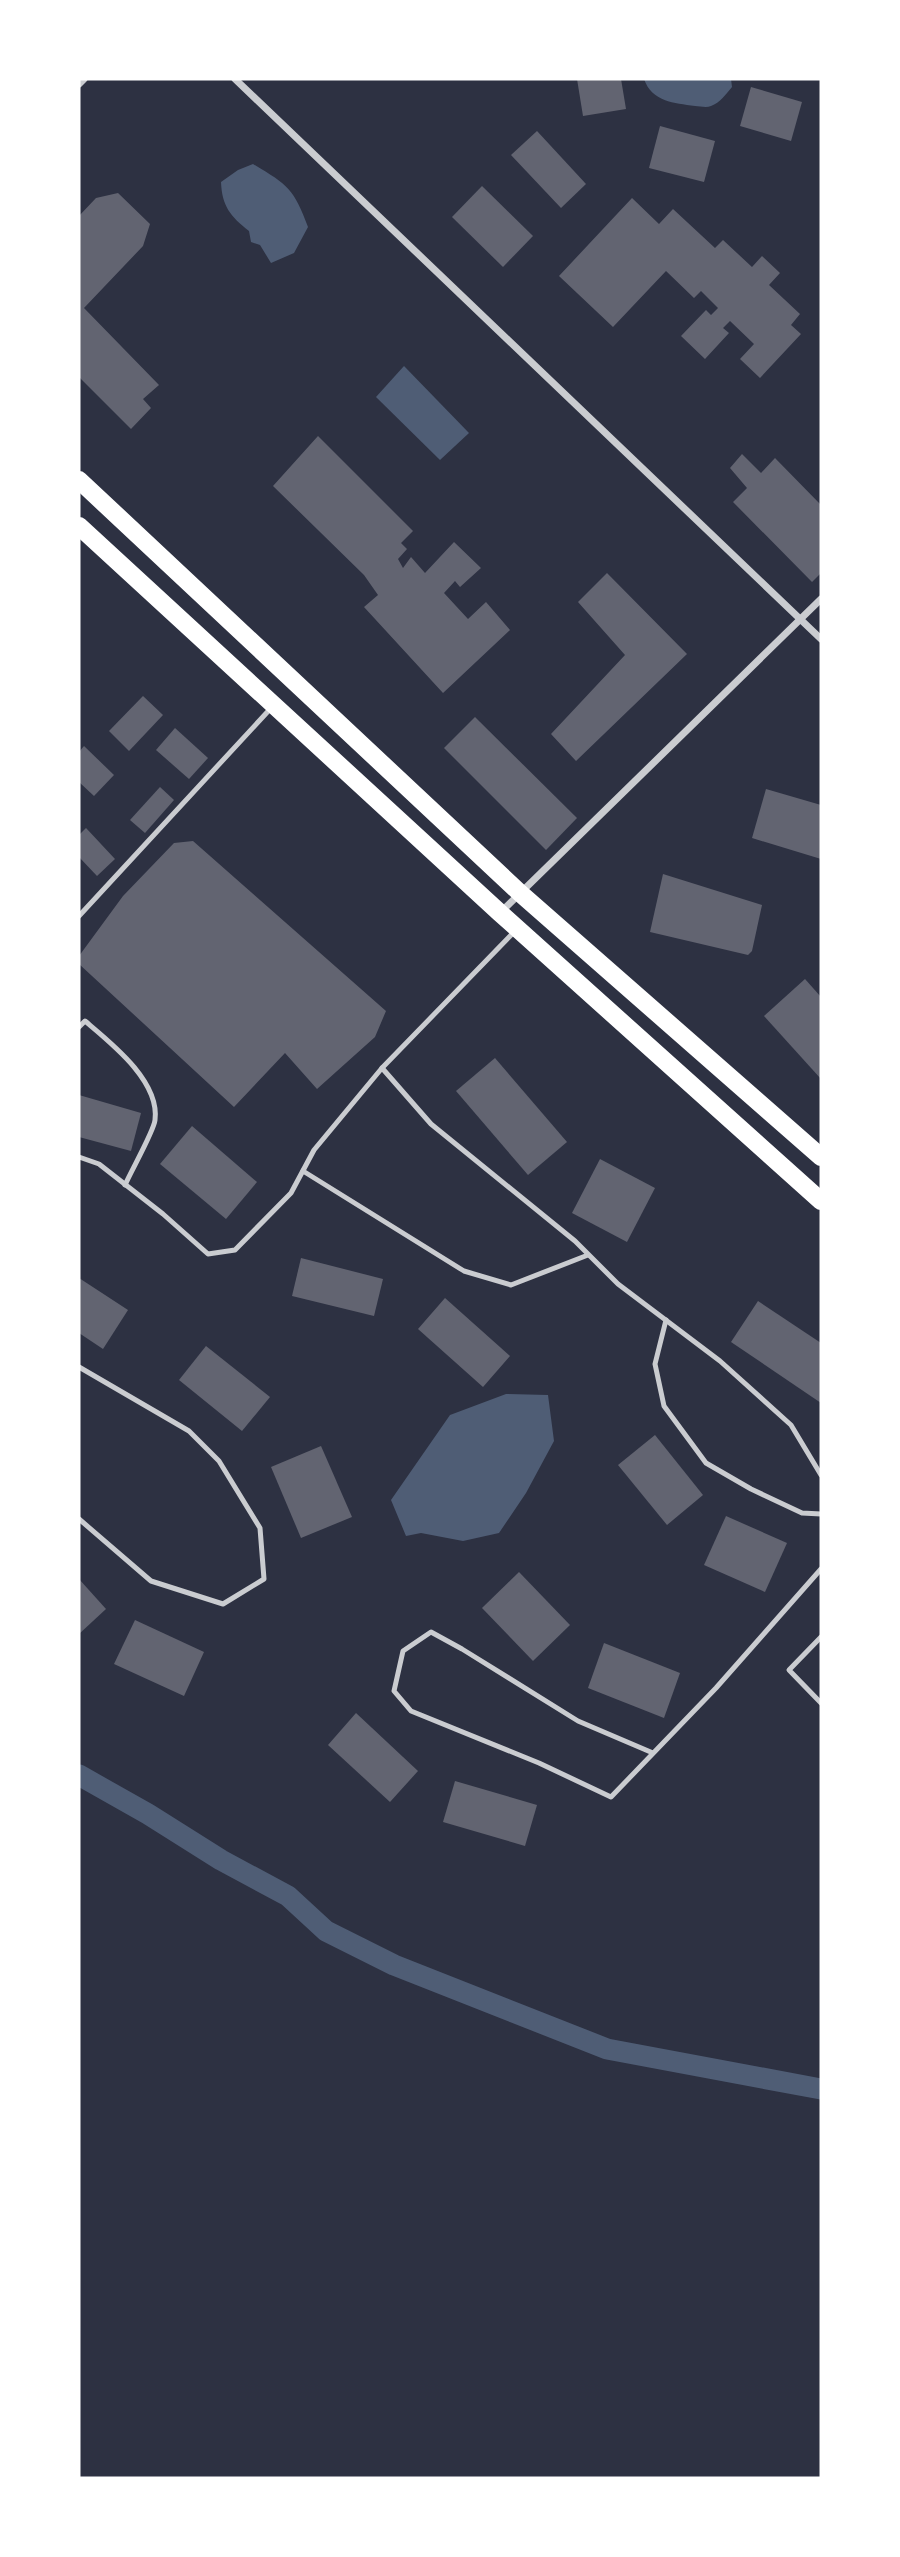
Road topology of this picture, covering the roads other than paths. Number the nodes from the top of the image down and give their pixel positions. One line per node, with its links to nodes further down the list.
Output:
1 (84, 79): 3 (street)
2 (235, 79): 7 (street)
3 (79, 84)
4 (79, 480): 10 (main road)
5 (79, 526): 9 (main road)
6 (821, 599): 7 (street)
7 (801, 619): 8 (street); 10 (street)
8 (821, 639)
9 (274, 705): 11 (main road); 12 (lane)
10 (520, 893): 11 (street); 17 (main road)
11 (500, 913): 13 (main road)
12 (79, 916)
13 (517, 929): 15 (lane); 20 (main road)
14 (79, 1027): 19 (lane)
15 (382, 1068): 18 (lane); 21 (lane)
16 (79, 1157): 19 (lane)
17 (821, 1157)
18 (303, 1171): 19 (lane); 21 (lane)
19 (125, 1185)
20 (821, 1201)
21 (588, 1255): 22 (lane)
22 (666, 1320): 24 (lane); 25 (lane)
23 (79, 1367): 26 (lane)
24 (821, 1475)
25 (821, 1514)
26 (79, 1519)
27 (821, 1569): 30 (lane)
28 (821, 1637): 29 (lane)
29 (821, 1703)
30 (653, 1753): 30 (lane)

